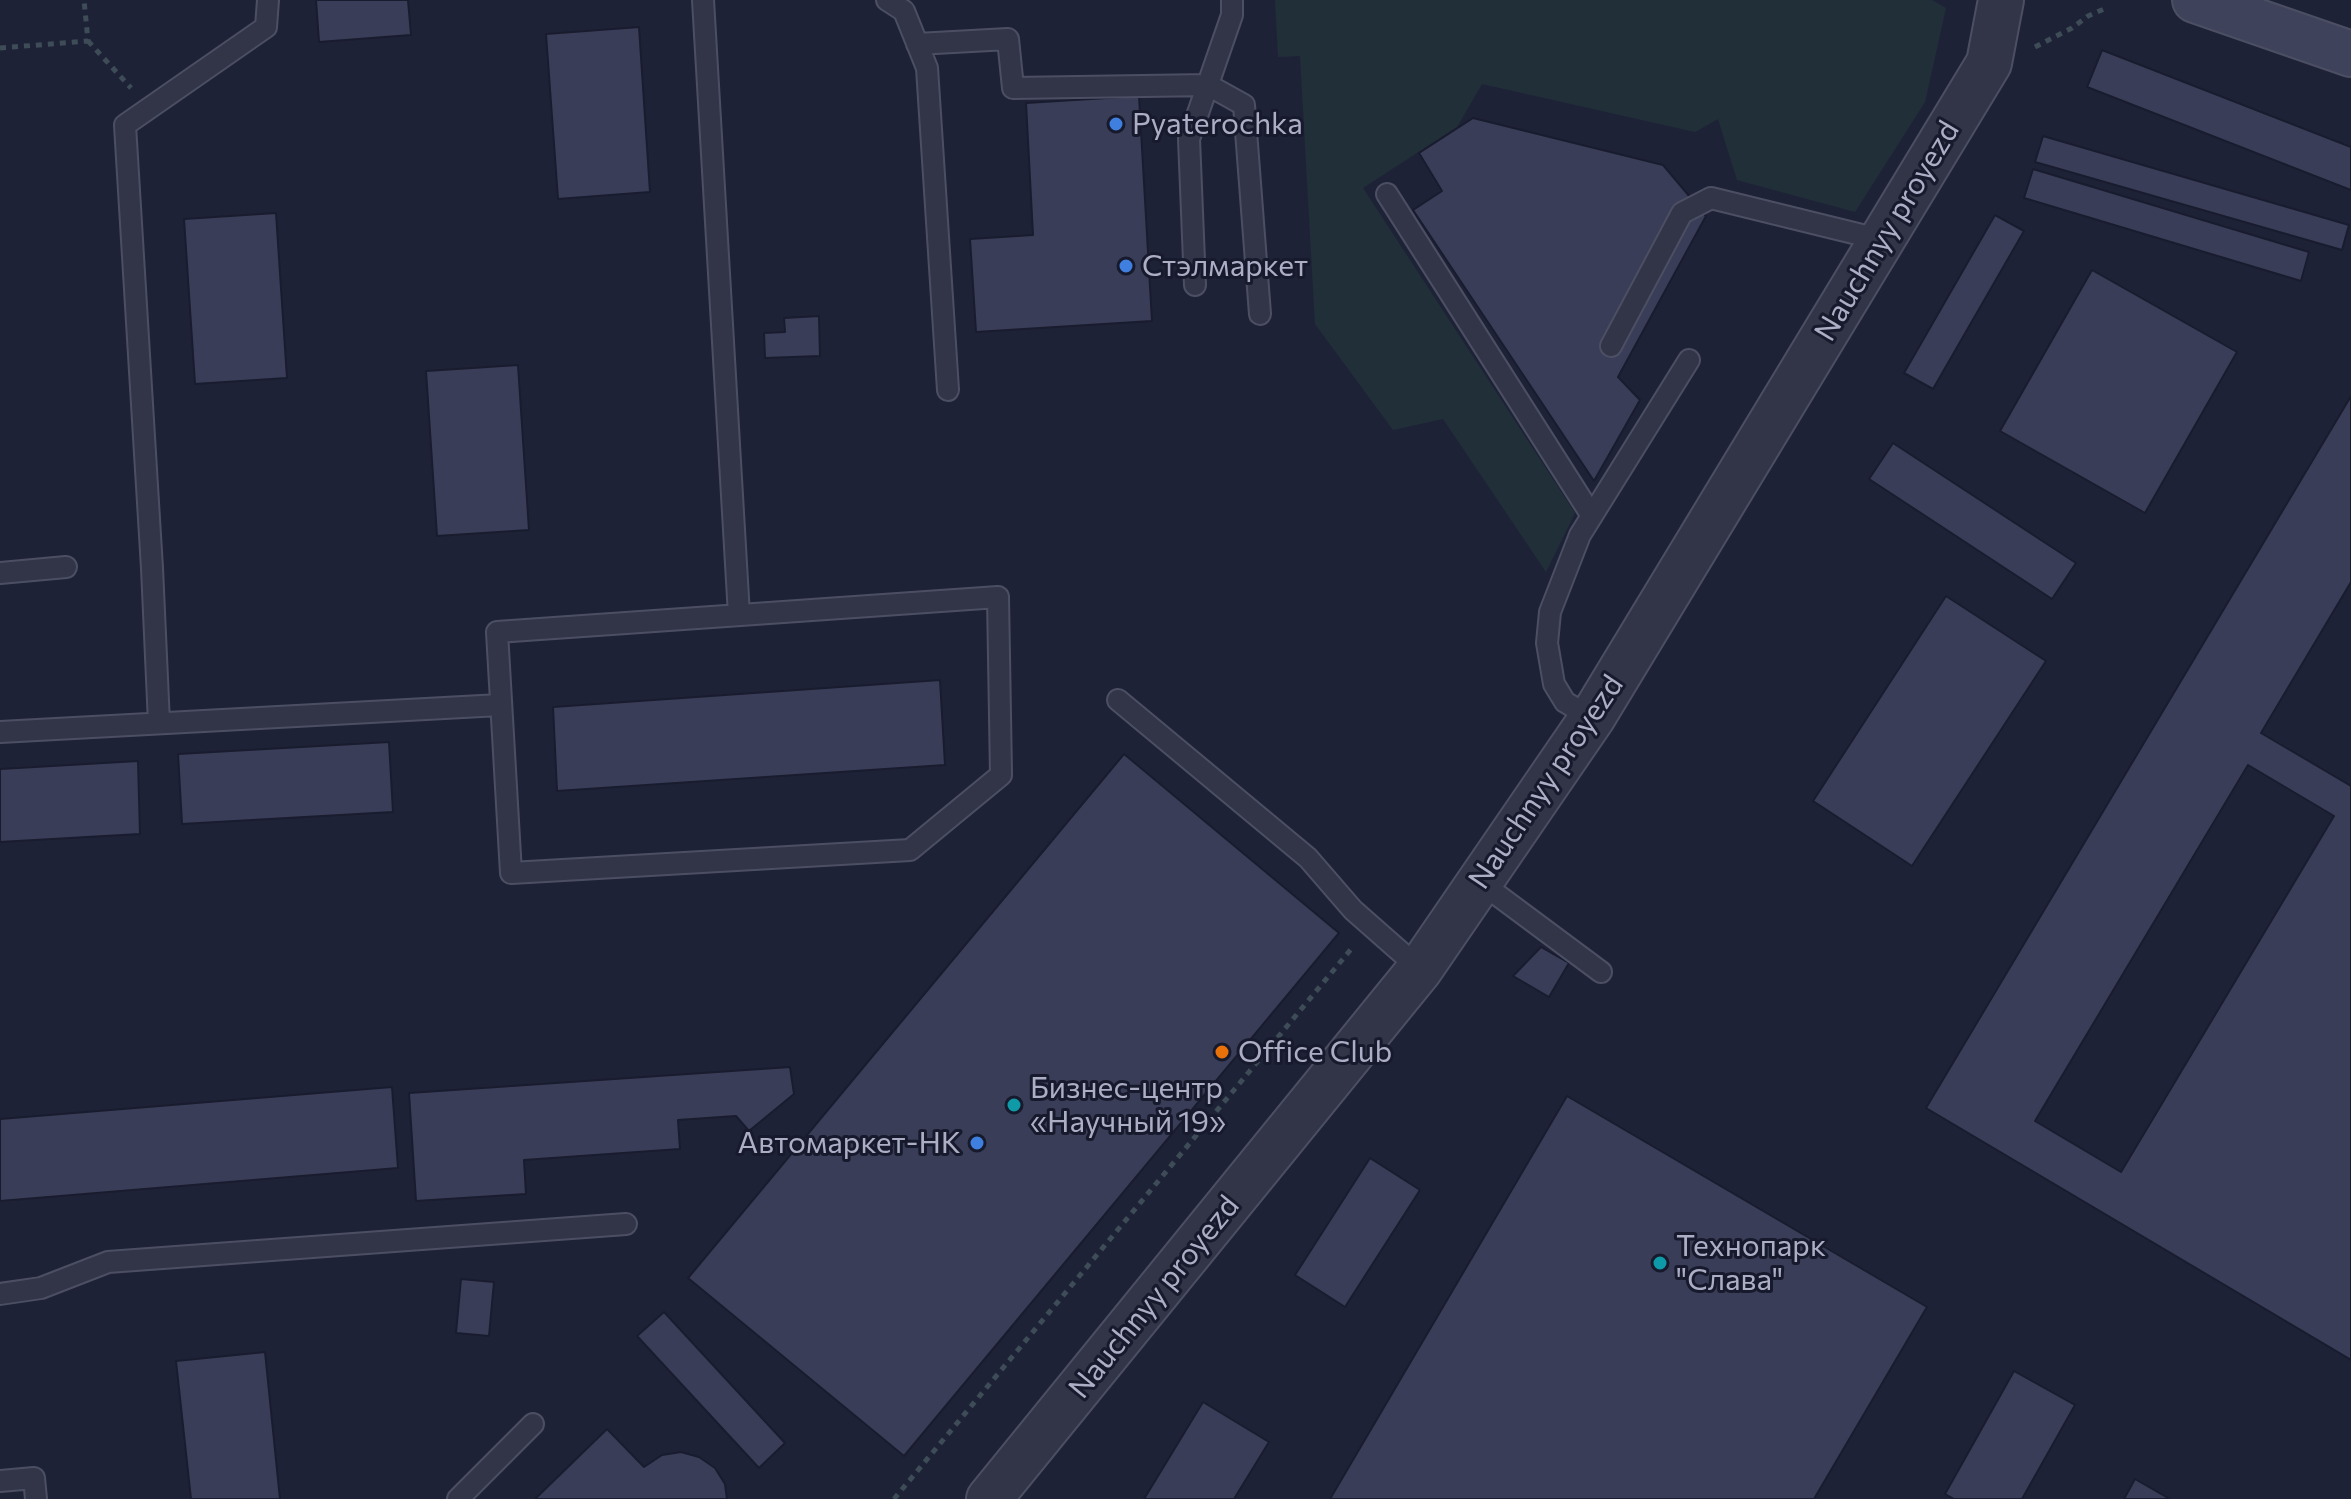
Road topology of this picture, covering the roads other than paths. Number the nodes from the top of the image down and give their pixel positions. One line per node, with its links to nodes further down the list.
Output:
1 (268, 0): 24 (lane)
2 (703, 0): 20 (lane)
3 (887, 0): 7 (lane)
4 (1232, 0): 9 (lane)
5 (2001, 0): 11 (street, Nauchnyy proyezd)
6 (2195, 0): 8 (main road)
7 (917, 44): 9 (lane); 16 (lane)
8 (2351, 54)
9 (1208, 85): 12 (lane); 13 (lane)
10 (1387, 194): 17 (lane)
11 (1882, 240): 14 (lane); 23 (street, Nauchnyy proyezd)
12 (1195, 285)
13 (1260, 314)
14 (1611, 346)
15 (1689, 360): 17 (lane)
16 (948, 390)
17 (1592, 516): 23 (lane)
18 (66, 567): 19 (lane)
19 (0, 573)
20 (739, 615): 22 (lane); 22 (lane)
21 (1118, 700): 27 (lane)
22 (500, 705): 24 (lane)
23 (1592, 718): 26 (street, Nauchnyy proyezd)
24 (159, 723): 25 (lane)
25 (0, 732)
26 (1480, 882): 27 (street, Nauchnyy proyezd); 28 (lane)
27 (1420, 969): 35 (street, Nauchnyy proyezd)
28 (1601, 972)
29 (626, 1224): 30 (lane)
30 (0, 1294)
31 (533, 1424): 34 (lane)
32 (0, 1481): 33 (lane)
33 (36, 1499)
34 (458, 1499)
35 (989, 1499)

